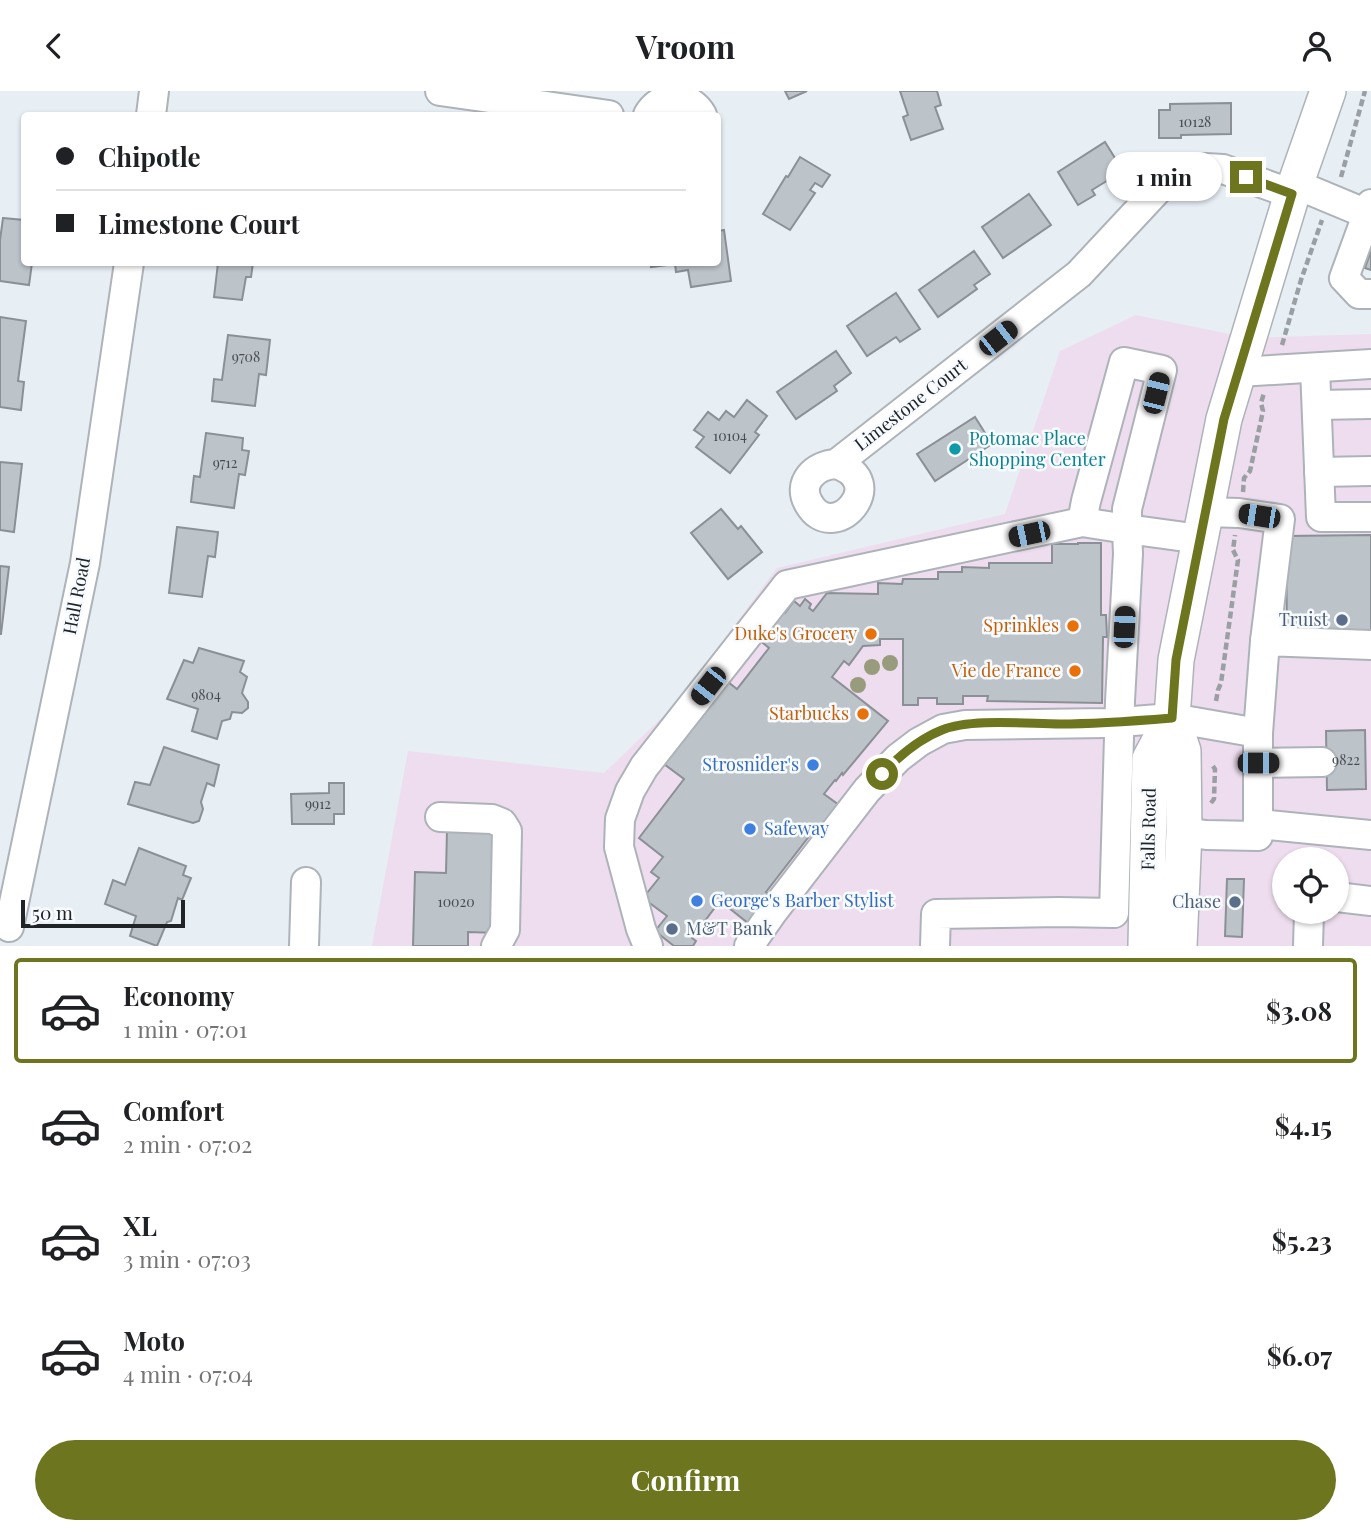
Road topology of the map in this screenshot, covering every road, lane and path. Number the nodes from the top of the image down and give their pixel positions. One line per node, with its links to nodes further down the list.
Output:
1 (154, 91): 4 (street)
2 (440, 91): 5 (street)
3 (1328, 91): 8 (main road, Falls Road)
4 (150, 112)
5 (588, 112)
6 (650, 112): 7 (street)
7 (700, 112)
8 (1294, 189): 9 (street, Limestone Court); 15 (main road, Falls Road); 18 (street, Limestone Court)
9 (1369, 209): 11 (street)
10 (129, 266): 43 (street, Hall Road)
11 (1371, 294)
12 (1371, 364): 13 (street)
13 (1315, 367): 14 (street); 17 (street)
14 (1273, 370): 15 (street); 24 (path)
15 (1239, 372): 24 (main road, Falls Road)
16 (1371, 404): 17 (street)
17 (1317, 405): 20 (street)
18 (836, 464)
19 (1371, 471): 20 (street)
20 (1319, 472): 21 (street)
21 (1321, 517): 22 (street); 23 (street)
22 (1371, 517)
23 (1280, 519): 24 (street); 27 (street)
24 (1215, 521): 26 (street); 29 (main road, Falls Road); 31 (path)
25 (1082, 522): 26 (street); 26 (street); 46 (street)
26 (1127, 529): 30 (street)
27 (1265, 641): 28 (street); 32 (street)
28 (1371, 645)
29 (1172, 718): 30 (street); 31 (street); 37 (main road, Falls Road); 49 (main road, Falls Road)
30 (1120, 722): 47 (street); 48 (street)
31 (1213, 726): 32 (street); 37 (path)
32 (1258, 733): 34 (street)
33 (1322, 762): 34 (street)
34 (1258, 763): 36 (street)
35 (440, 817): 45 (street)
36 (1258, 824): 37 (street); 38 (street)
37 (1195, 833): 50 (main road, Falls Road)
38 (1371, 835)
39 (306, 882): 44 (street)
40 (1349, 898): 41 (street)
41 (1371, 901)
42 (1309, 924): 51 (street)
43 (9, 927)
44 (304, 946)
45 (496, 946)
46 (648, 946)
47 (749, 946)
48 (935, 946)
49 (1146, 946)
50 (1179, 946)
51 (1308, 946)

